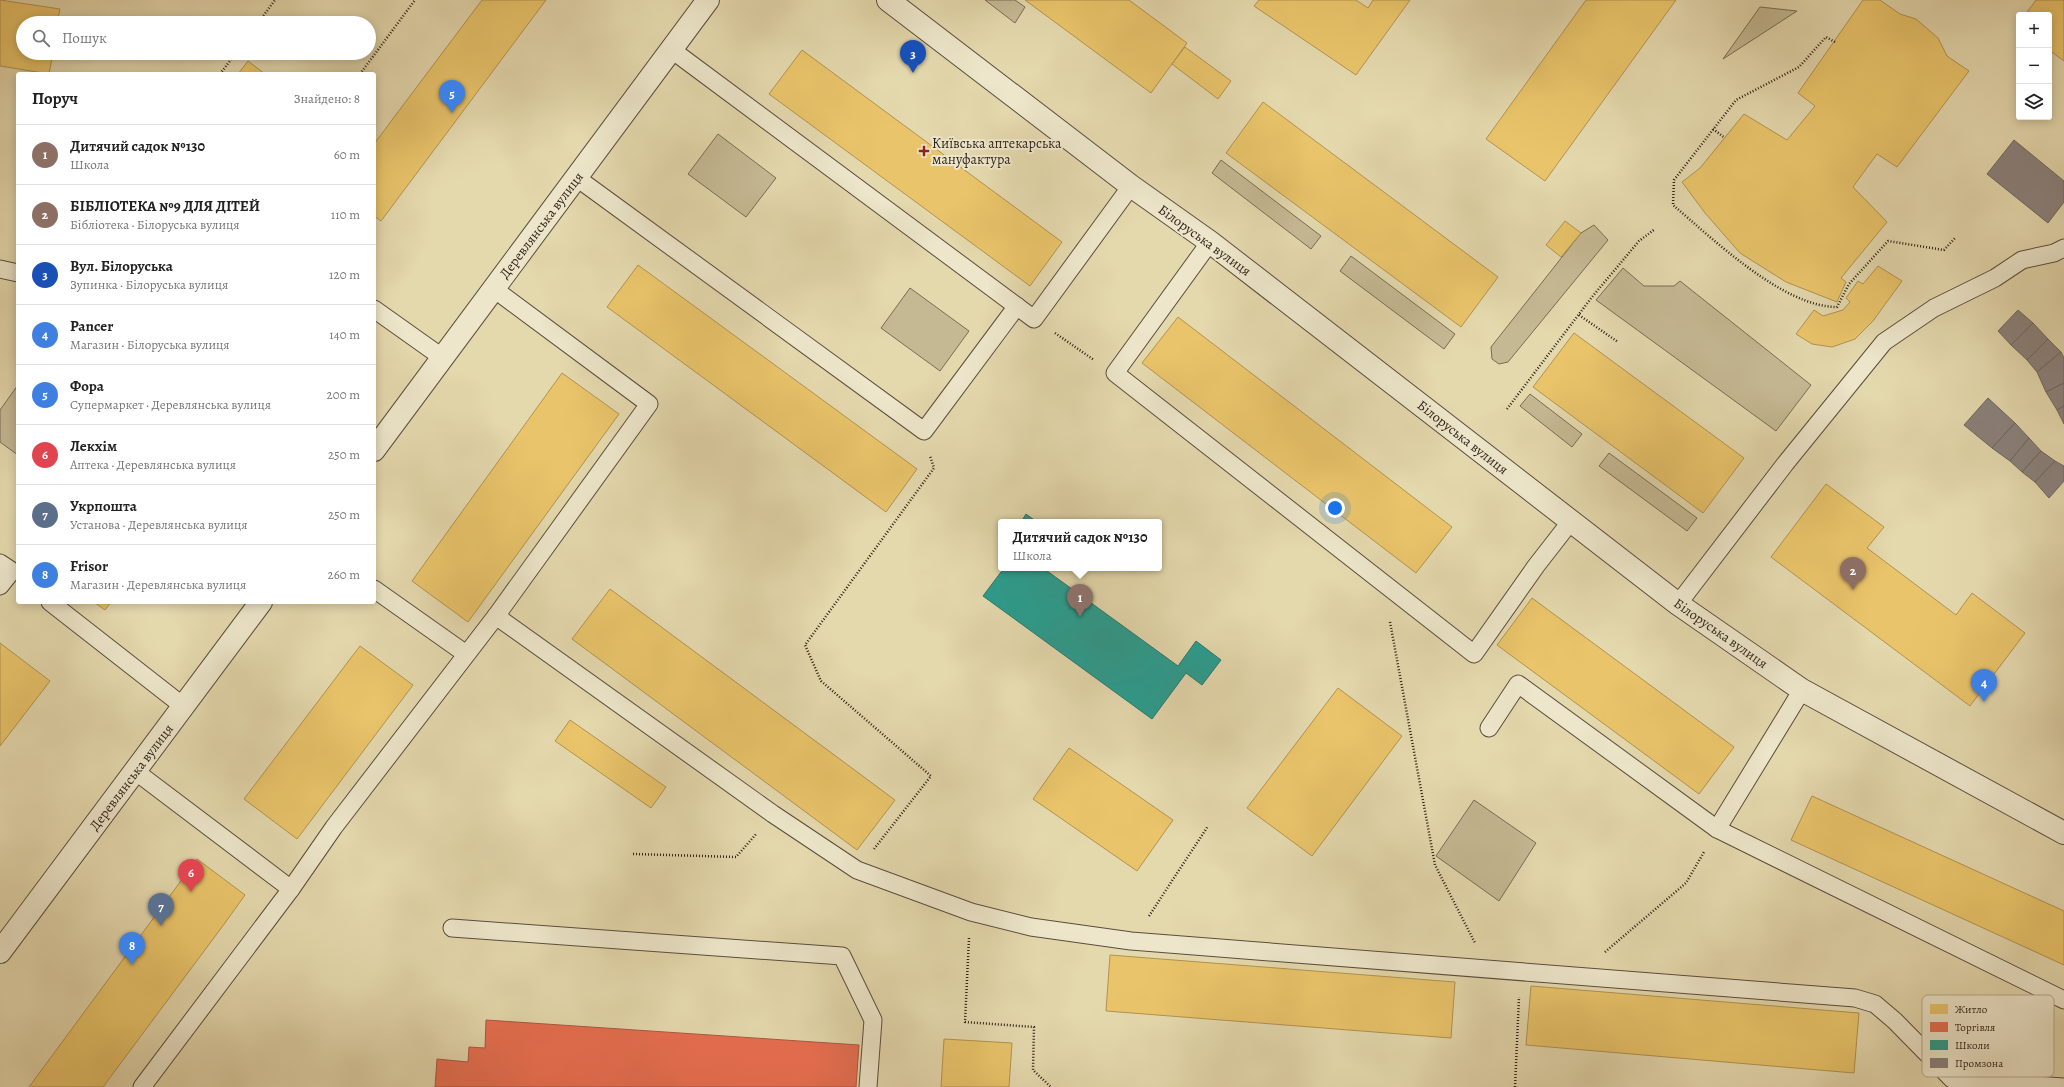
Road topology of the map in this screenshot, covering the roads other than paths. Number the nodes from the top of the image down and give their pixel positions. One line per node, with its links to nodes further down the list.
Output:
1 (708, 0): 3 (street, Деревлянська вулиця)
2 (888, 0): 5 (street, Білоруська вулиця)
3 (672, 50): 4 (street, Деревлянська вулиця); 11 (lane)
4 (577, 178): 10 (street, Деревлянська вулиця); 11 (lane)
5 (1130, 186): 6 (street, Білоруська вулиця); 11 (lane)
6 (1210, 242): 15 (street, Білоруська вулиця); 15 (lane)
7 (2064, 248): 21 (lane)
8 (0, 269): 9 (lane)
9 (16, 273)
10 (494, 289): 13 (street, Деревлянська вулиця); 22 (lane)
11 (1017, 306)
12 (376, 310): 13 (lane)
13 (443, 358): 14 (street, Деревлянська вулиця)
14 (376, 447)
15 (1571, 521): 21 (street, Білоруська вулиця)
16 (12, 568): 17 (lane)
17 (0, 586)
18 (376, 590): 23 (lane)
19 (53, 604): 25 (lane)
20 (260, 604): 25 (street, Деревлянська вулиця)
21 (1678, 604): 24 (street, Білоруська вулиця)
22 (496, 616): 23 (lane); 36 (lane)
23 (466, 654): 30 (lane)
24 (1802, 690): 28 (lane); 29 (street, Білоруська вулиця)
25 (183, 706): 27 (street, Деревлянська вулиця)
26 (1489, 728): 28 (lane)
27 (135, 771): 30 (lane); 32 (street, Деревлянська вулиця)
28 (1717, 829): 33 (lane)
29 (2064, 833)
30 (291, 889): 38 (lane)
31 (452, 928): 39 (lane)
32 (0, 952)
33 (2054, 995)
34 (2054, 995): 35 (lane)
35 (2064, 1000)
36 (1922, 1050)
37 (1952, 1083): 40 (lane)
38 (142, 1087)
39 (868, 1087)
40 (2064, 1087)

